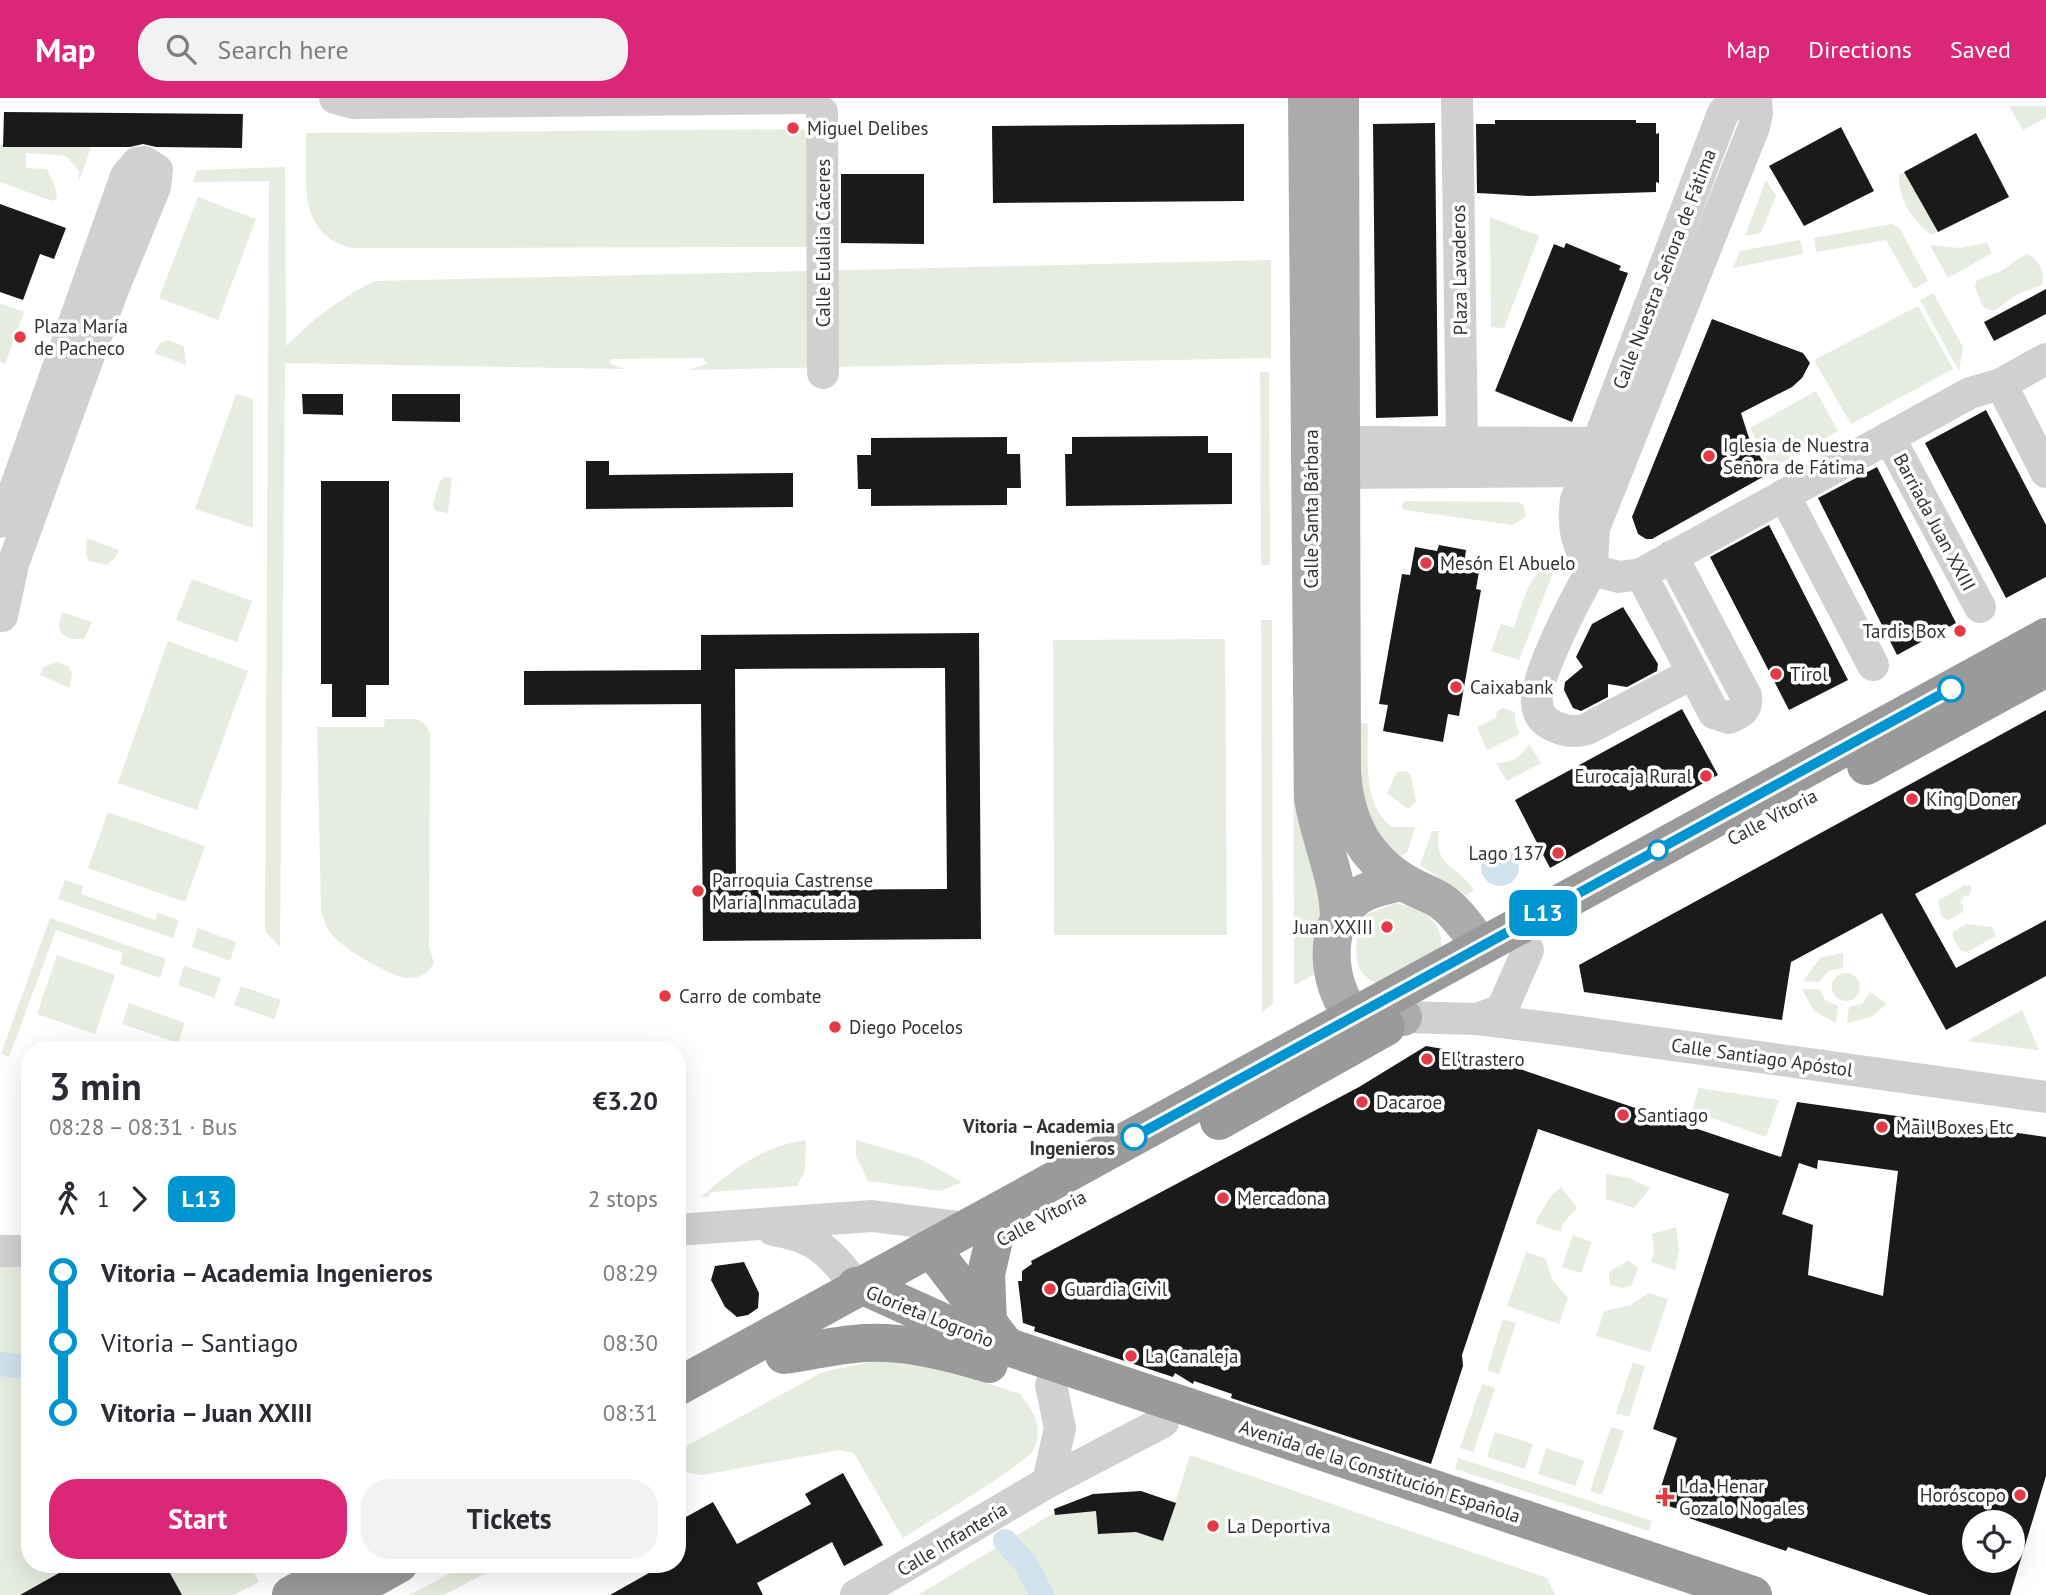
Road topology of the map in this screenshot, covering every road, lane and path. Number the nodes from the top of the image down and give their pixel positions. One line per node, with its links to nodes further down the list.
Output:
1 (335, 98): 2 (street)
2 (760, 98): 7 (street)
3 (1307, 98): 30 (main road, Calle Santa Bárbara)
4 (1340, 98): 15 (main road, Calle Santa Bárbara)
5 (1457, 98): 14 (street, Plaza Lavaderos)
6 (1756, 98): 12 (street, Calle Nuestra Señora de Fátima)
7 (809, 102): 10 (street, Calle Eulalia Cáceres)
8 (1725, 103): 17 (street, Calle Nuestra Señora de Fátima)
9 (2046, 359): 11 (street, Barriada Juan XXIII)
10 (823, 373)
11 (2001, 384): 13 (street, Barriada Juan XXIII); 16 (street)
12 (1631, 432): 17 (street, Calle Nuestra Señora de Fátima); 17 (street, Calle Nuestra Señora de Fátima)
13 (1889, 437): 18 (street, Barriada Juan XXIII); 23 (street, Barriada Juan XXIII)
14 (1462, 442): 15 (street); 17 (street)
15 (1341, 458): 17 (street); 29 (main road, Calle Santa Bárbara)
16 (2046, 472)
17 (1586, 478): 21 (street, Calle Nuestra Señora de Fátima)
18 (1784, 495): 20 (street, Barriada Juan XXIII); 26 (street)
19 (0, 522): 24 (street)
20 (1672, 556): 22 (street, Barriada Juan XXIII); 28 (street)
21 (1592, 570): 22 (street); 28 (street)
22 (1641, 574): 28 (street)
23 (1980, 607)
24 (1, 618)
25 (2046, 637): 31 (highway, Calle Vitoria)
26 (1873, 666)
27 (2046, 668): 31 (highway, Calle Vitoria)
28 (1693, 673)
29 (1403, 882): 30 (main road); 31 (main road)
30 (1339, 916): 32 (main road)
31 (1504, 962): 32 (highway, Calle Vitoria); 33 (highway, Calle Vitoria); 34 (street)
32 (1352, 1015): 33 (main road); 40 (highway, Calle Vitoria)
33 (1403, 1017): 34 (street, Calle Santiago Apóstol); 40 (highway, Calle Vitoria)
34 (1478, 1019): 35 (street, Calle Santiago Apóstol)
35 (2046, 1097)
36 (845, 1217): 37 (street); 38 (street); 43 (street)
37 (903, 1220): 40 (street); 44 (street)
38 (747, 1226): 39 (street); 43 (street)
39 (686, 1229)
40 (980, 1236): 44 (highway, Calle Vitoria); 46 (highway)
41 (0, 1251): 42 (street)
42 (21, 1251)
43 (830, 1252): 45 (street, Glorieta Logroño)
44 (938, 1258): 45 (highway, Calle Vitoria); 46 (highway)
45 (873, 1297): 46 (highway); 47 (highway, Calle Vitoria); 48 (highway, Calle Vitoria)
46 (991, 1343): 47 (highway); 49 (highway, Avenida de la Constitución Española); 59 (highway, Avenida de la Constitución Española)
47 (784, 1355): 50 (highway, Calle Vitoria)
48 (686, 1383)
49 (1051, 1385): 51 (highway, Avenida de la Constitución Española); 52 (street)
50 (686, 1408)
51 (1163, 1422): 52 (street, Calle Infantería); 58 (highway, Avenida de la Constitución Española)
52 (1048, 1482): 57 (street, Calle Infantería)
53 (331, 1573): 55 (highway)
54 (383, 1573): 56 (highway)
55 (291, 1595)
56 (343, 1595)
57 (856, 1595)
58 (1682, 1595)
59 (1753, 1595)

